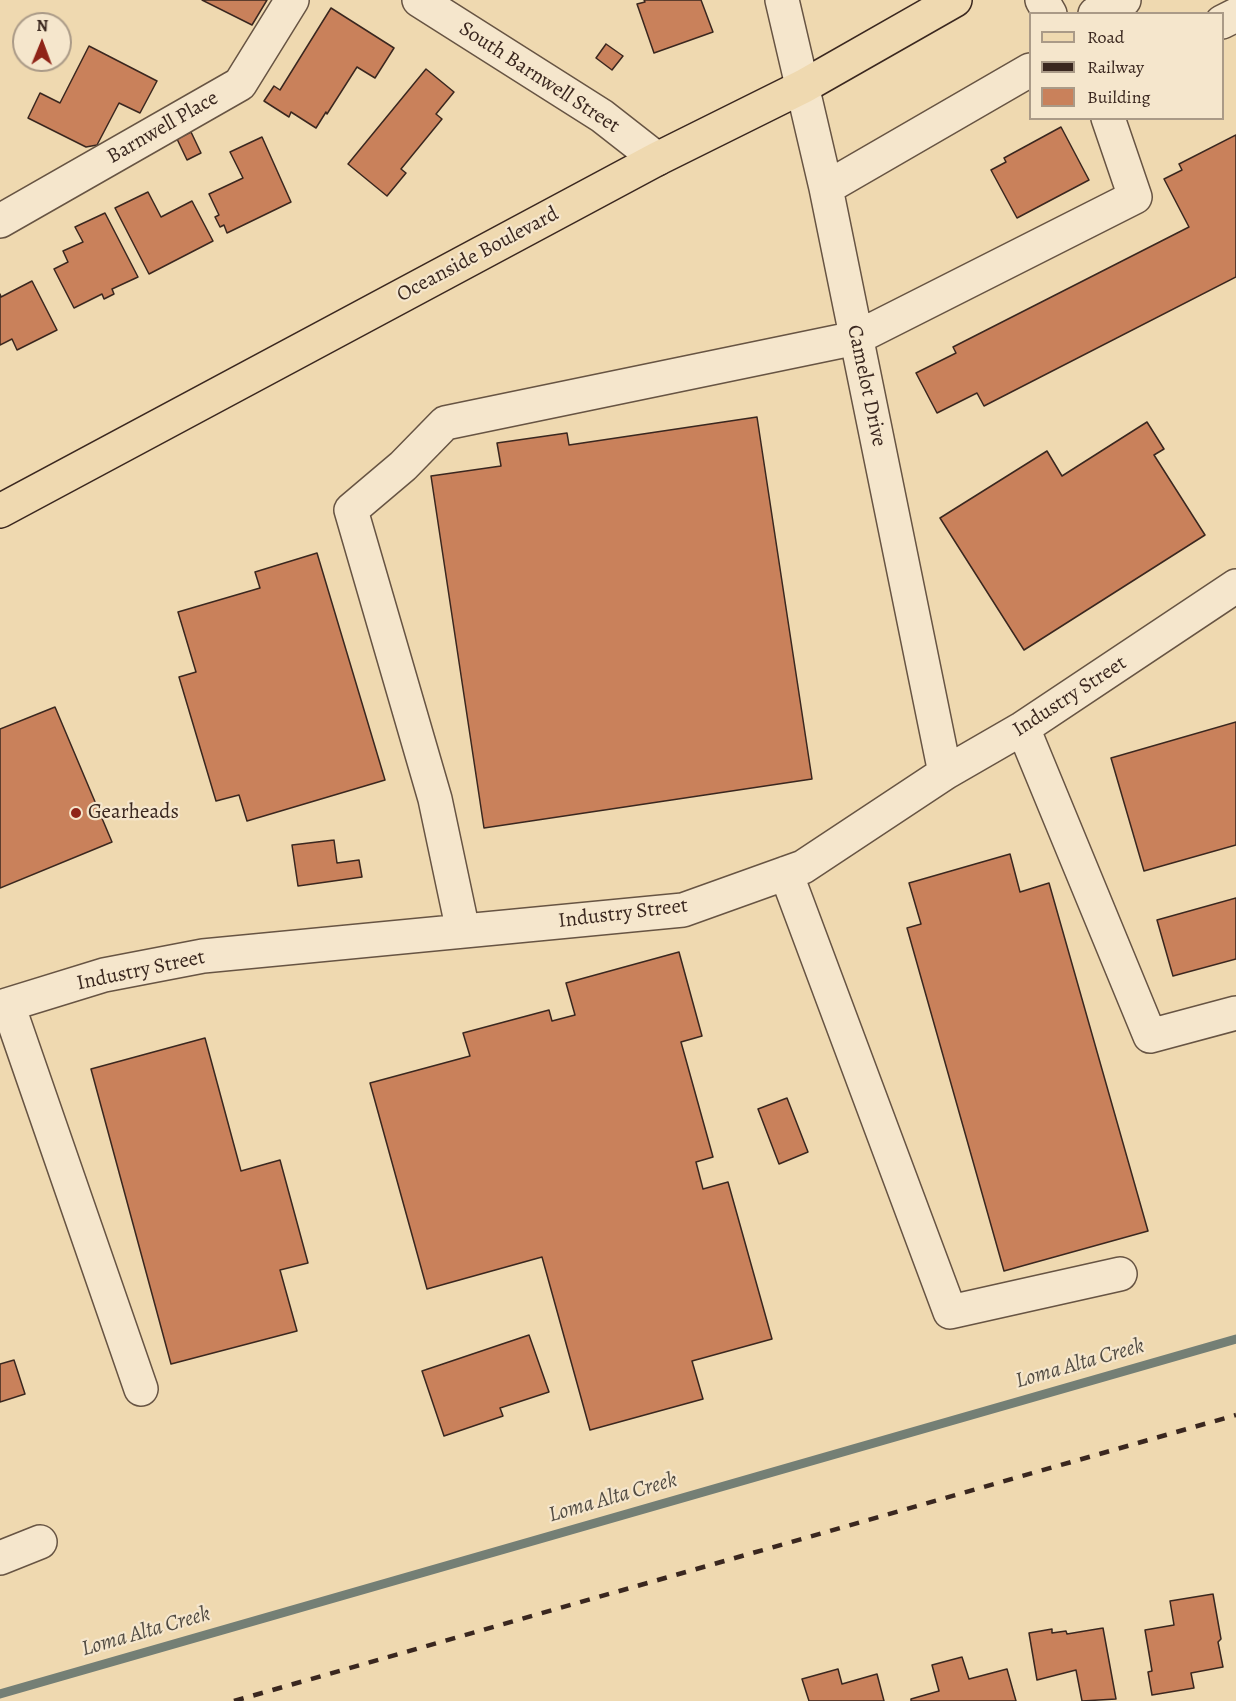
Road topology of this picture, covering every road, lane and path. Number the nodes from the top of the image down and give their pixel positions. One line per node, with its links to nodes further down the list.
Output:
1 (292, 0): 12 (street, Barnwell Place)
2 (419, 0): 10 (street, South Barnwell Street)
3 (782, 0): 8 (street, Camelot Drive)
4 (955, 0): 8 (main road, Oceanside Boulevard)
5 (1124, 0): 6 (street)
6 (1099, 12)
7 (1029, 71): 11 (street)
8 (804, 86): 10 (main road, Oceanside Boulevard); 11 (street, Camelot Drive)
9 (1109, 120): 13 (street)
10 (657, 159): 14 (main road, Oceanside Boulevard)
11 (826, 188): 13 (street, Camelot Drive)
12 (0, 221)
13 (856, 338): 17 (street, Camelot Drive); 19 (street)
14 (0, 511)
15 (1236, 586): 16 (street, Industry Street)
16 (1023, 728): 17 (street, Industry Street); 21 (street)
17 (945, 773): 18 (street, Industry Street)
18 (786, 873): 19 (street, Industry Street); 22 (street)
19 (463, 931): 20 (street, Industry Street)
20 (4, 1006): 23 (street)
21 (1236, 1013)
22 (1120, 1274)
23 (141, 1389)
24 (40, 1542): 25 (street)
25 (0, 1558)

